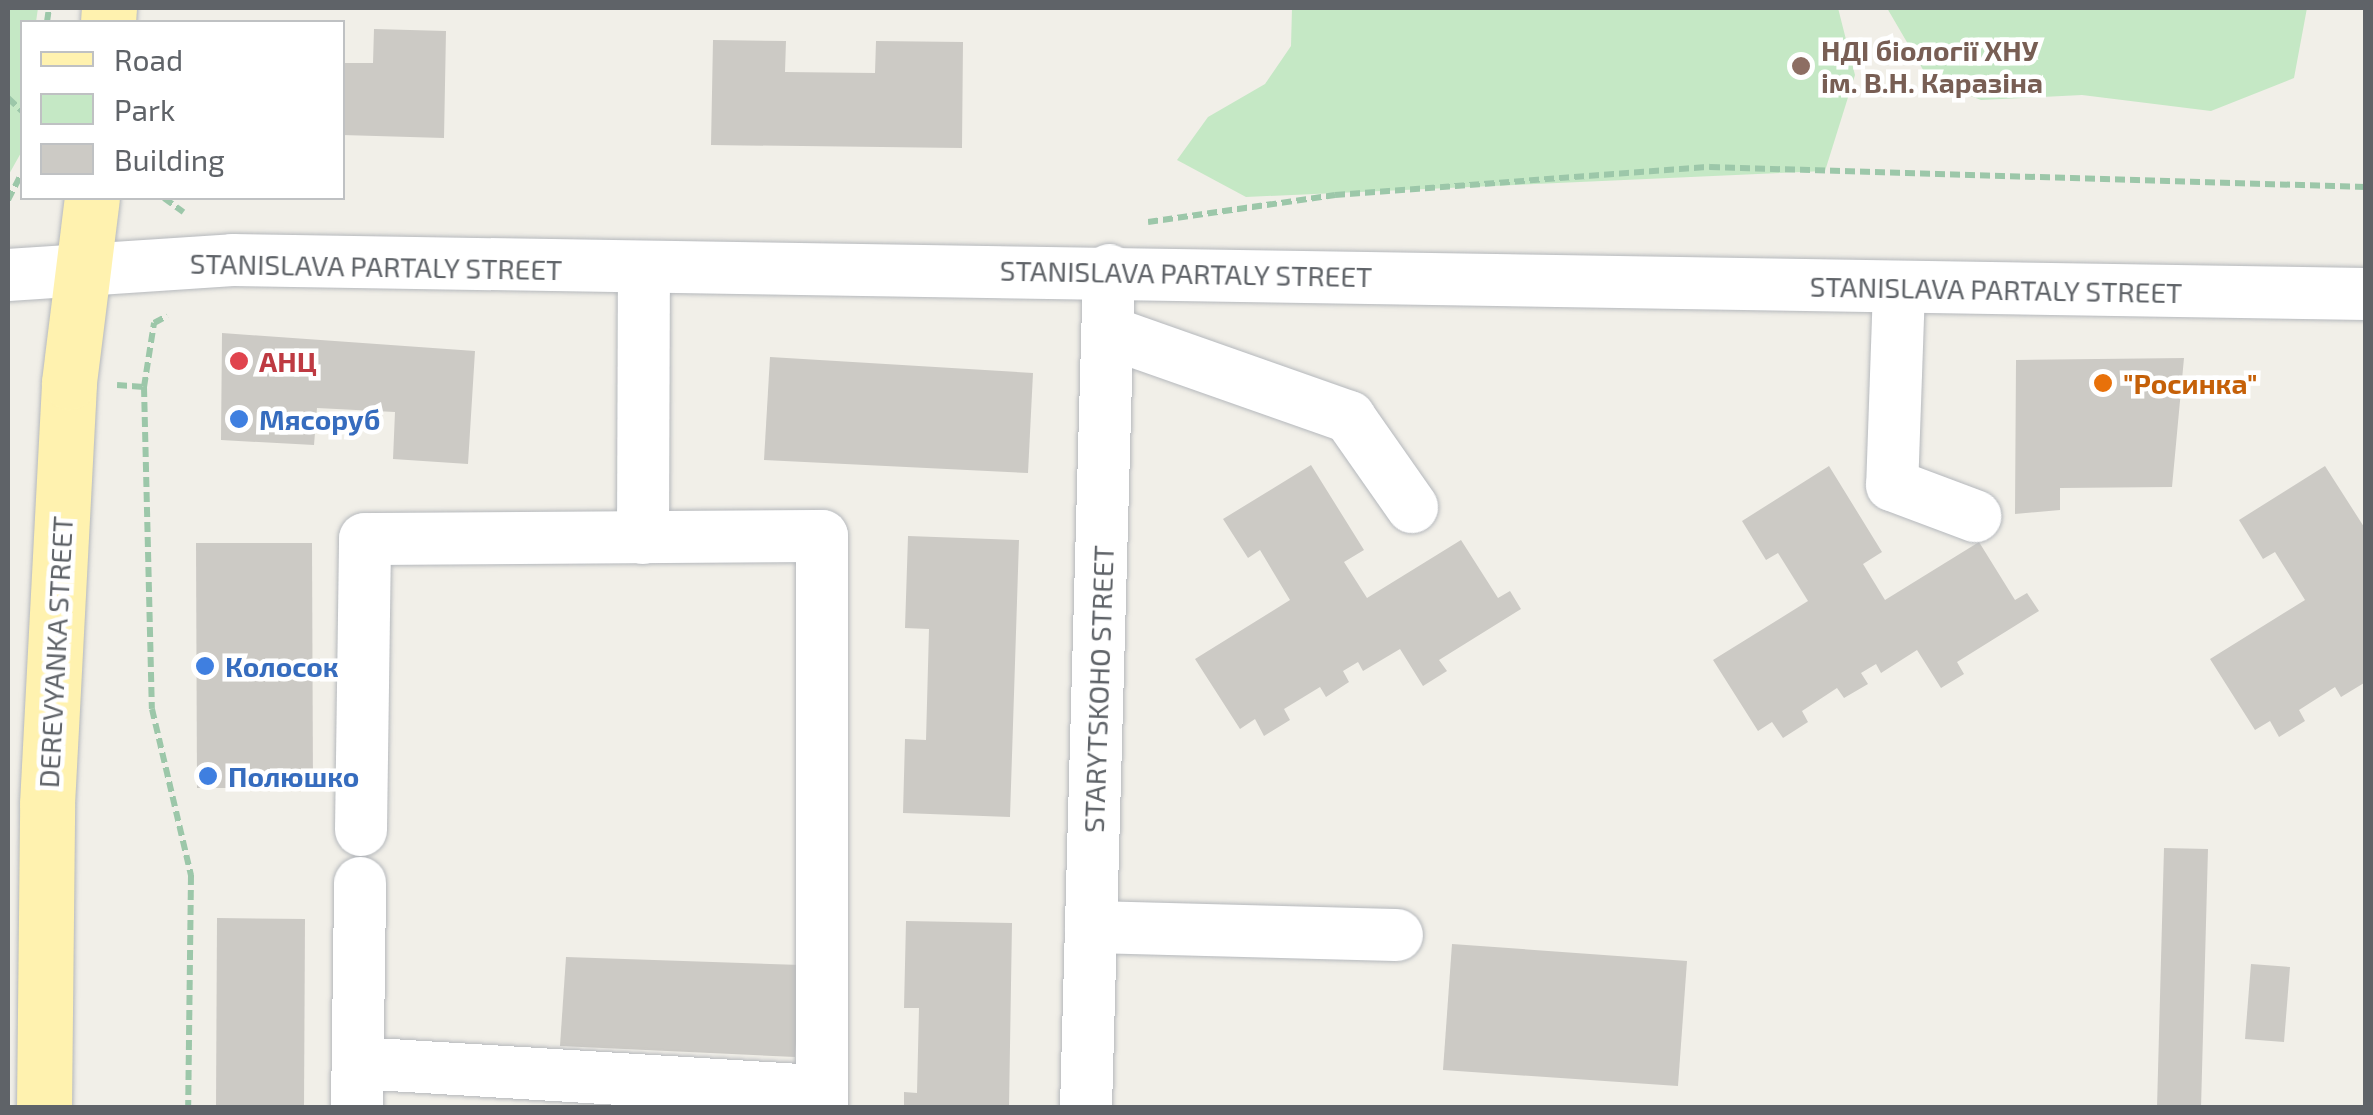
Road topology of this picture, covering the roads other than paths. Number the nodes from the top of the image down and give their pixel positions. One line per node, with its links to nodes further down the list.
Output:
1 (92, 200): 2 (main road, DEREVYANKA STREET)
2 (83, 269): 3 (street, STANISLAVA PARTALY STREET); 5 (street, STANISLAVA PARTALY STREET); 18 (main road, DEREVYANKA STREET)
3 (644, 270): 4 (street, STANISLAVA PARTALY STREET); 11 (street)
4 (1109, 270): 6 (street, STANISLAVA PARTALY STREET); 8 (street, STARYTSKOHO STREET)
5 (8, 275)
6 (1899, 289): 7 (street, STANISLAVA PARTALY STREET); 10 (street)
7 (2366, 294)
8 (1108, 332): 9 (street); 14 (street, STARYTSKOHO STREET)
9 (1412, 508)
10 (1974, 516)
11 (644, 538): 12 (street); 17 (street)
12 (361, 830)
13 (360, 883): 16 (street)
14 (1091, 927): 15 (street); 19 (street, STARYTSKOHO STREET)
15 (1397, 936)
16 (357, 1085): 17 (street)
17 (822, 1099)
18 (44, 1108)
19 (1086, 1108)

